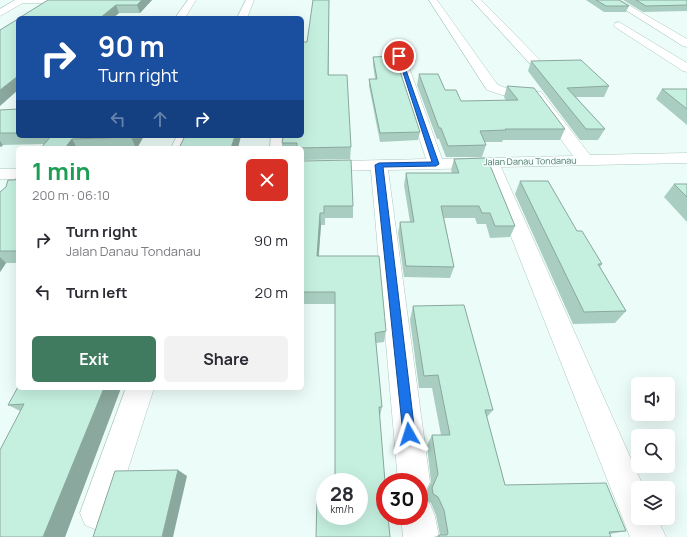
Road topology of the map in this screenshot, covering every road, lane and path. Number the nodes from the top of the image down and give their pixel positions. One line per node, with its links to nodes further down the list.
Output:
1 (92, 0): 7 (street)
2 (192, 0): 8 (street)
3 (250, 0): 9 (street)
4 (433, 0): 16 (street)
5 (476, 0): 13 (street)
6 (614, 0): 11 (street)
7 (0, 12)
8 (181, 16)
9 (243, 16)
10 (619, 25): 14 (street)
11 (687, 44)
12 (399, 56): 18 (street)
13 (537, 64)
14 (687, 68)
15 (687, 158): 16 (street, Jalan Danau Tondanau)
16 (585, 160): 17 (street, Jalan Danau Tondanau)
17 (490, 162): 18 (street, Jalan Danau Tondanau); 25 (street)
18 (436, 164): 19 (street, Jalan Danau Tondanau)
19 (379, 165): 20 (street, Jalan Danau Tondanau); 24 (street)
20 (304, 167)
21 (0, 174): 22 (street)
22 (16, 174)
23 (139, 390): 26 (street)
24 (413, 473)
25 (631, 497)
26 (98, 513)
27 (419, 525): 29 (street)
28 (643, 525): 30 (street)
29 (420, 537)
30 (648, 537)

